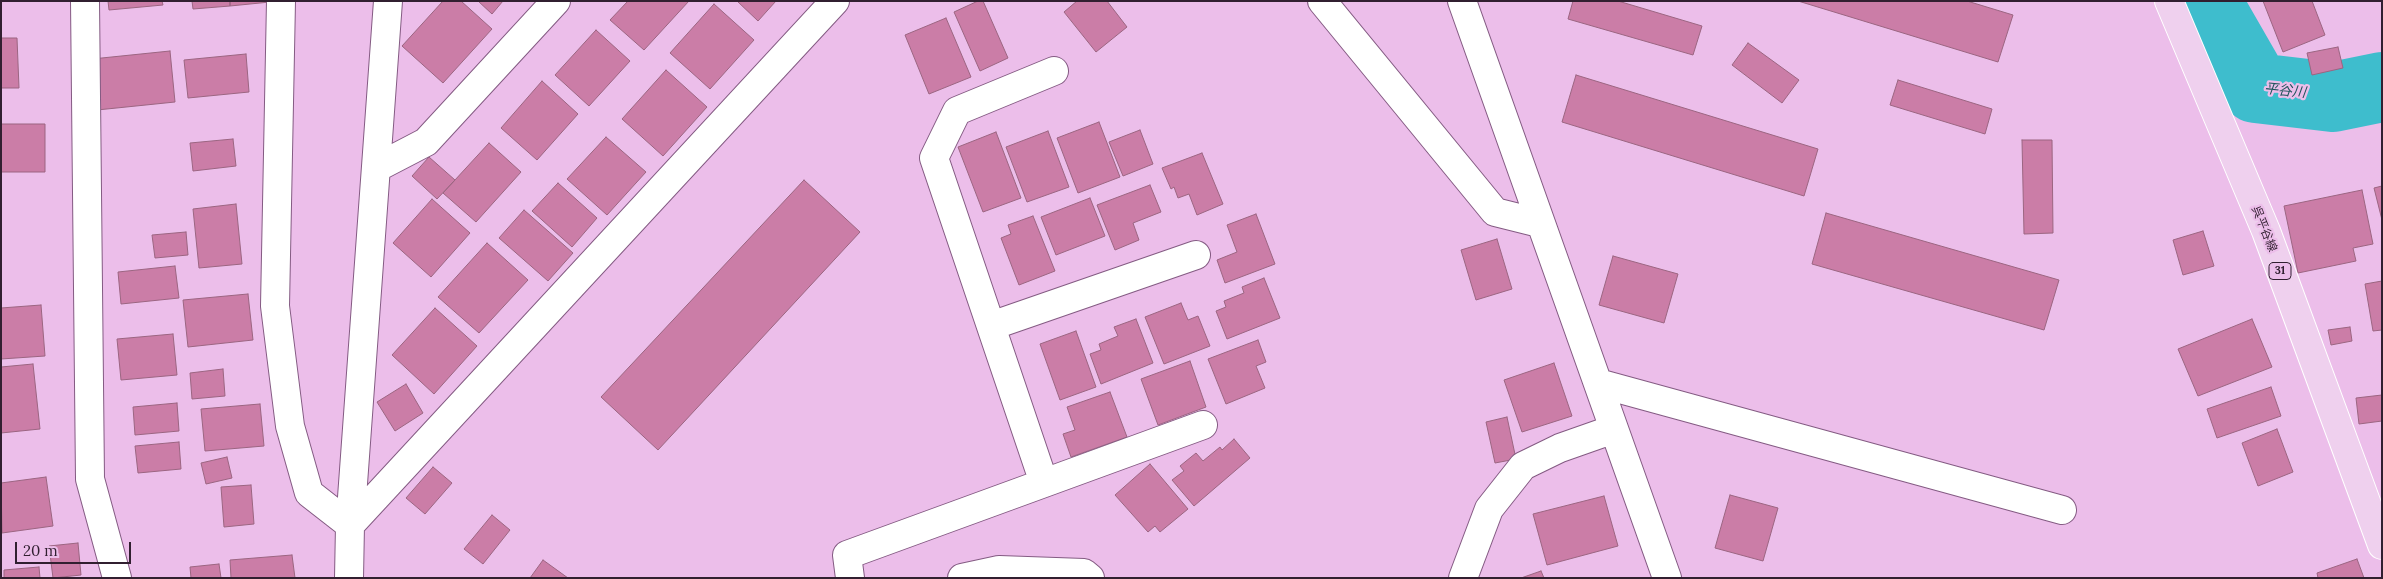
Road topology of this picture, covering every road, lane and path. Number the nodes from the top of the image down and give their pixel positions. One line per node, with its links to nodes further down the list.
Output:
1 (85, 1): 21 (street)
2 (281, 1): 19 (street)
3 (388, 1): 10 (street)
4 (556, 1): 10 (street)
5 (835, 1): 19 (street)
6 (1322, 1): 11 (street)
7 (1462, 1): 11 (street)
8 (2169, 1): 20 (main road, 呉平谷線 / 31)
9 (1054, 71): 13 (street)
10 (376, 168): 19 (street)
11 (1539, 223): 14 (street)
12 (1196, 255): 13 (street)
13 (991, 326): 17 (street)
14 (1598, 383): 16 (street); 18 (street)
15 (1203, 425): 17 (street)
16 (1614, 428): 26 (street); 27 (street)
17 (1044, 483): 23 (street)
18 (2062, 510)
19 (350, 525): 22 (street)
20 (2382, 545)
21 (117, 578)
22 (348, 578)
23 (850, 578)
24 (962, 578): 25 (street)
25 (1090, 578)
26 (1463, 578)
27 (1667, 578)

